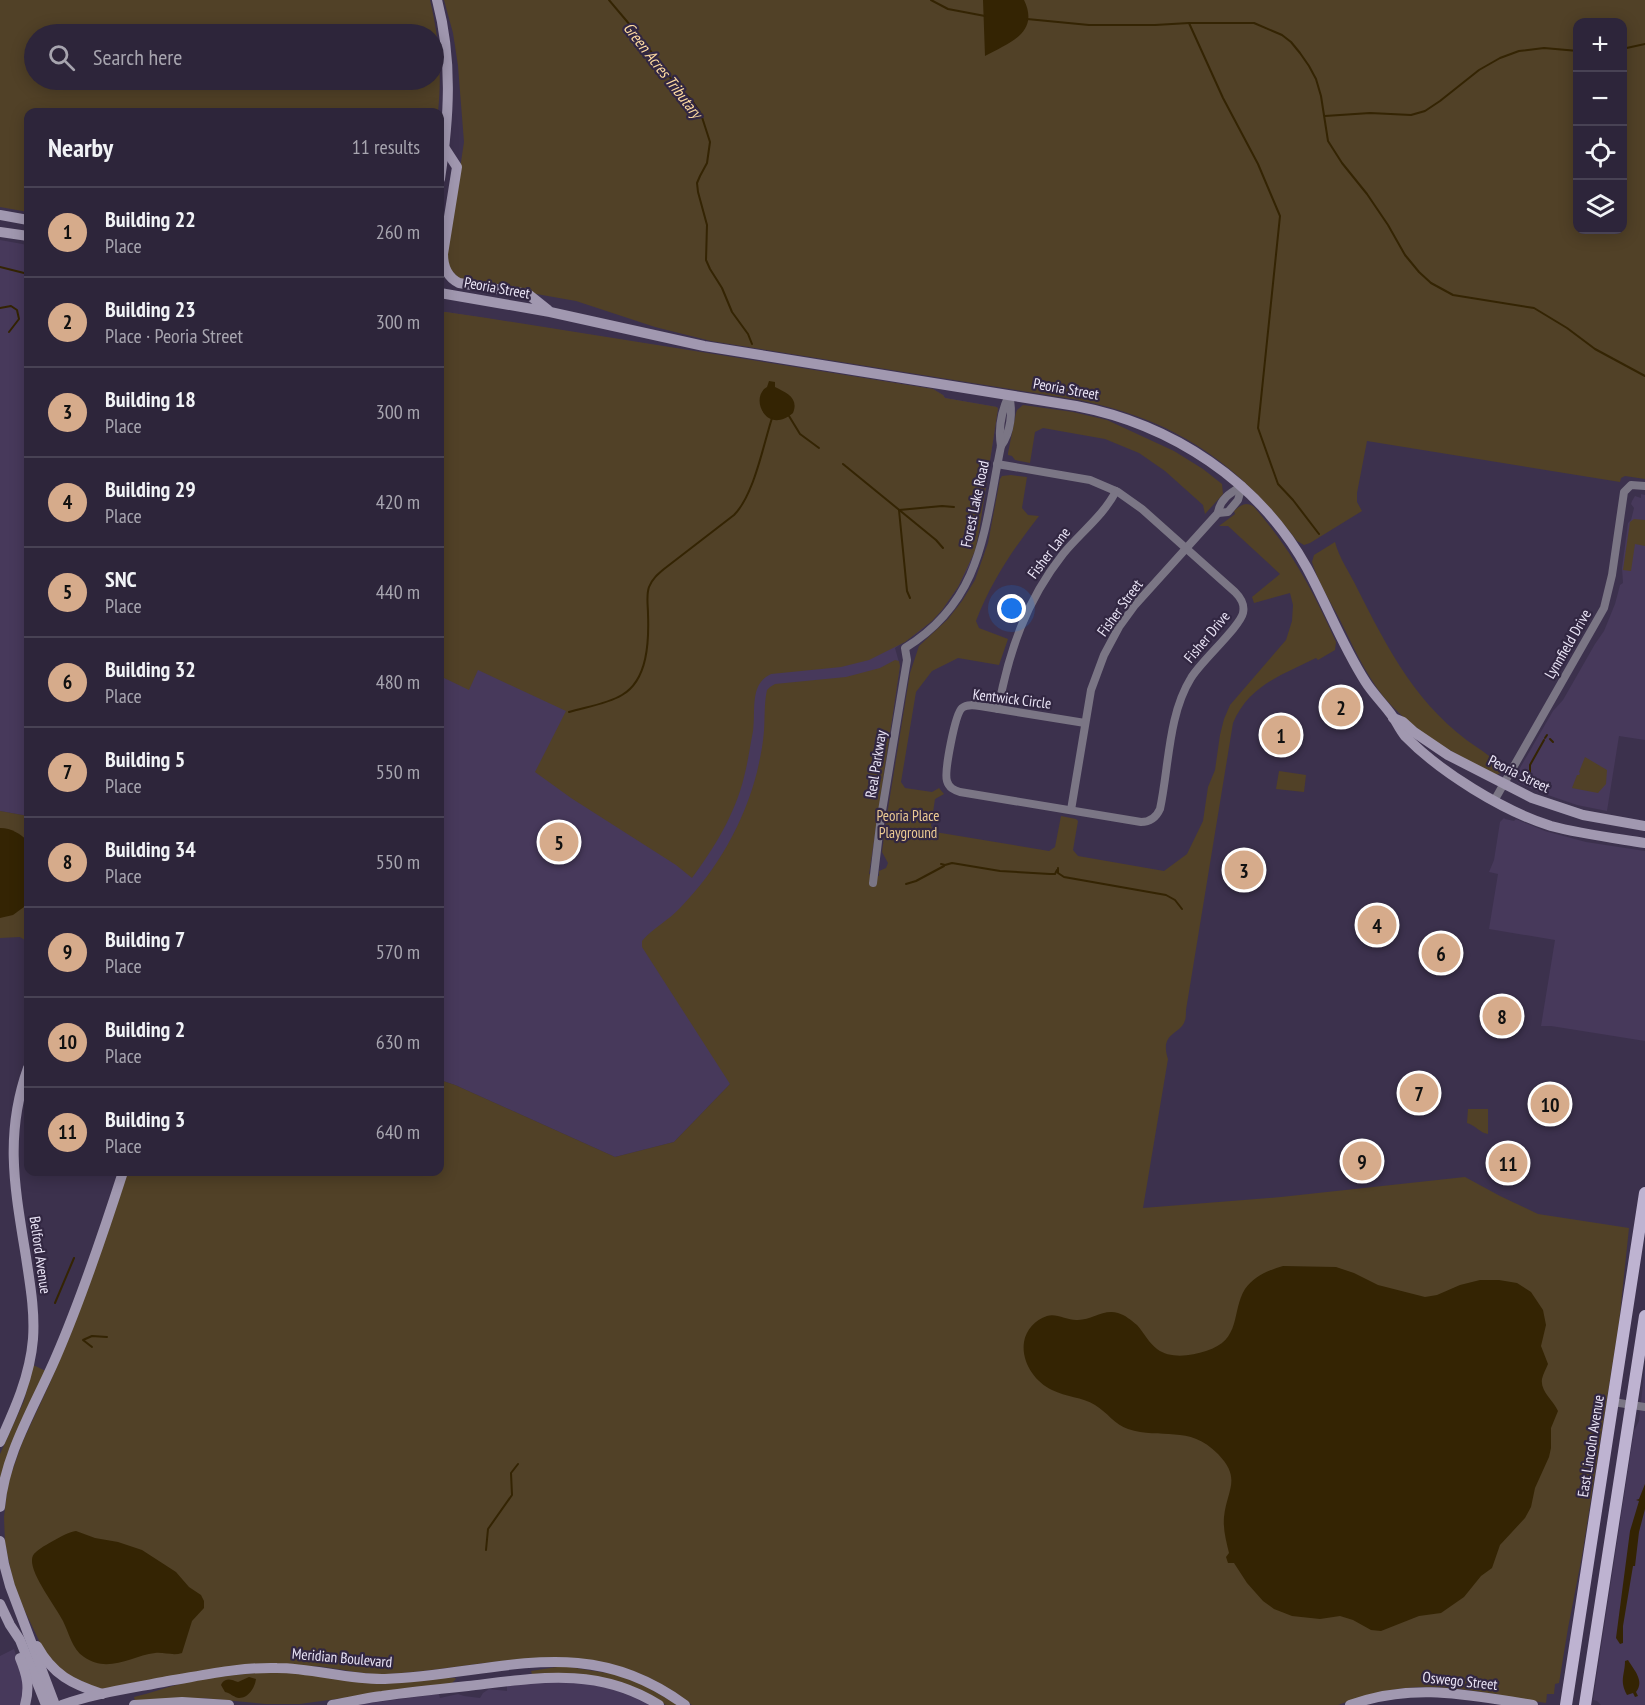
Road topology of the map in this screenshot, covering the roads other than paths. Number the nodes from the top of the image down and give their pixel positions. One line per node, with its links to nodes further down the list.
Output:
1 (437, 0): 2 (main road)
2 (442, 24)
3 (444, 32): 4 (main road)
4 (444, 147): 9 (main road)
5 (0, 215): 6 (main road)
6 (24, 219)
7 (0, 232): 8 (main road)
8 (24, 235)
9 (444, 248)
10 (444, 265): 12 (main road)
11 (444, 294): 12 (main road, Peoria Street)
12 (550, 312): 13 (main road, Peoria Street)
13 (1010, 395): 14 (street, Forest Lake Road); 15 (main road, Peoria Street)
14 (997, 464): 17 (street, Fisher Drive); 19 (street, Forest Lake Road)
15 (1242, 486): 18 (street, Fisher Street); 21 (main road, Peoria Street)
16 (1645, 486): 23 (street, Lynnfield Drive)
17 (1116, 490): 18 (street, Fisher Drive); 20 (street, Fisher Lane)
18 (1186, 548): 22 (street, Fisher Street); 25 (street, Fisher Drive)
19 (905, 648): 28 (street, Real Parkway)
20 (998, 709): 22 (street, Kentwick Circle); 25 (street, Kentwick Circle)
21 (1393, 718): 23 (main road, Peoria Street); 24 (main road, Peoria Street)
22 (1085, 723): 25 (street, Fisher Street)
23 (1503, 784): 24 (street, Lynnfield Drive); 26 (main road, Peoria Street)
24 (1494, 801): 27 (main road, Peoria Street)
25 (1071, 810)
26 (1645, 826)
27 (1645, 843)
28 (873, 883)
29 (24, 1083): 36 (main road, Belford Avenue)
30 (122, 1176): 37 (main road)
31 (1645, 1192): 33 (main road, East Lincoln Avenue)
32 (1645, 1316): 34 (main road)
33 (1613, 1402): 34 (street); 54 (main road, East Lincoln Avenue)
34 (1631, 1405): 35 (street); 55 (main road)
35 (1645, 1407)
36 (0, 1442)
37 (0, 1507)
38 (0, 1541): 41 (main road)
39 (0, 1604): 40 (main road)
40 (8, 1623): 43 (main road); 44 (main road)
41 (30, 1636): 42 (main road); 45 (main road)
42 (104, 1694): 46 (main road, Meridian Boulevard); 51 (main road, Meridian Boulevard)
43 (25, 1705)
44 (46, 1705)
45 (55, 1705)
46 (62, 1705)
47 (134, 1705): 48 (main road)
48 (230, 1705)
49 (332, 1705): 50 (main road)
50 (659, 1705)
51 (685, 1705)
52 (1350, 1705): 53 (main road, Oswego Street)
53 (1533, 1705)
54 (1566, 1705)
55 (1585, 1705)

